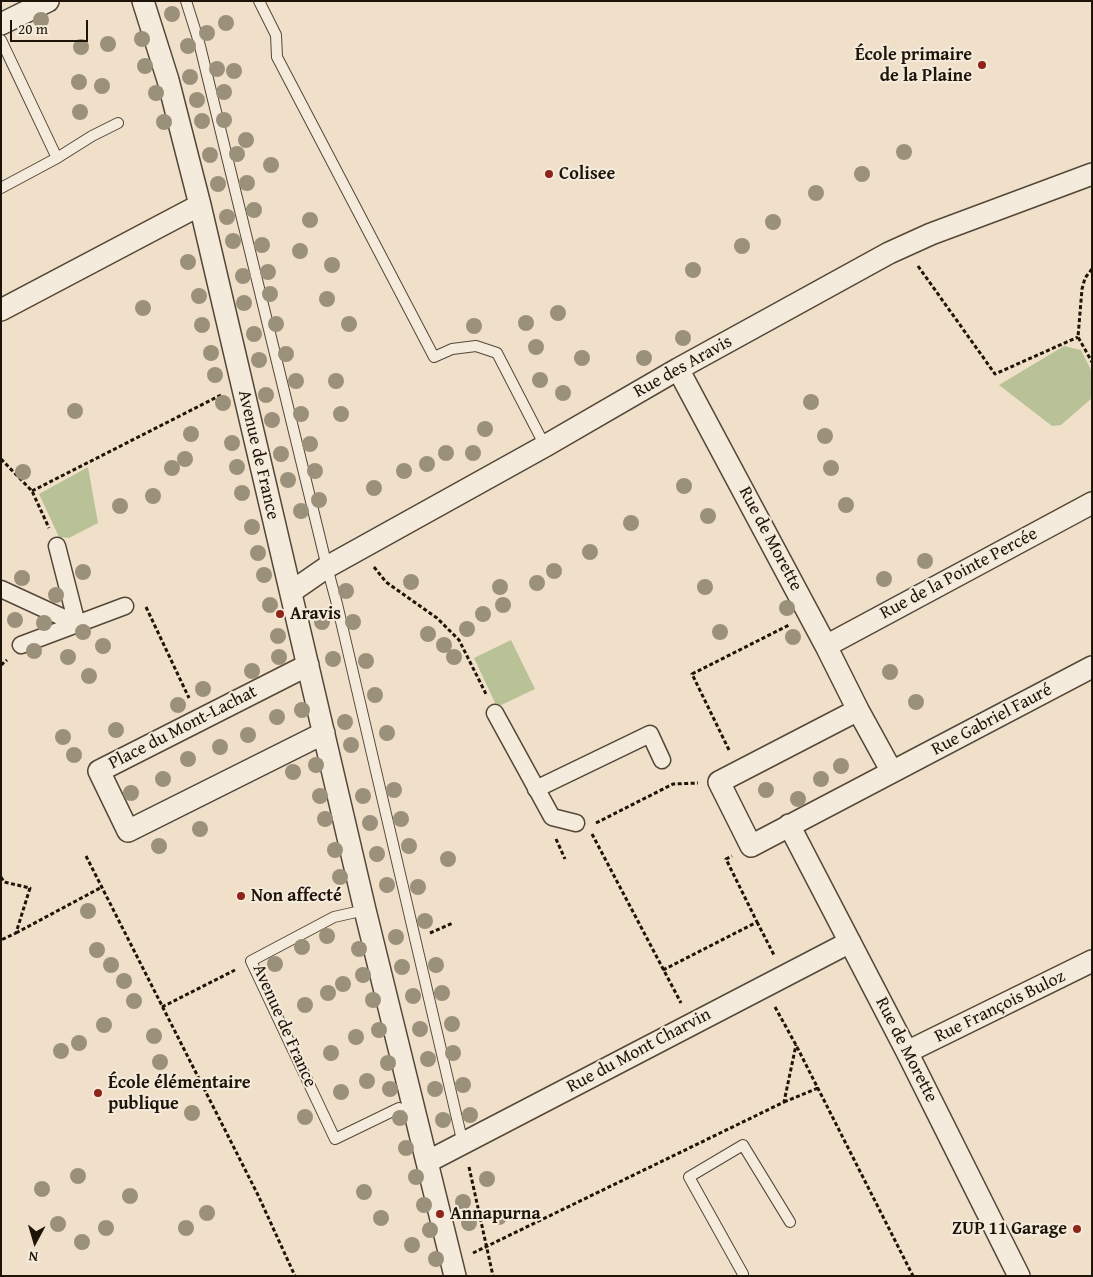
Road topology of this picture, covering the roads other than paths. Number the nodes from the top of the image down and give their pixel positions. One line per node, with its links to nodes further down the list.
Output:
1 (48, 1): 5 (street)
2 (143, 1): 11 (street, Avenue de France)
3 (186, 1): 17 (lane)
4 (259, 1): 14 (lane)
5 (1, 24)
6 (1, 40): 8 (lane)
7 (118, 123): 8 (lane)
8 (57, 158): 10 (lane)
9 (1092, 174): 13 (street, Rue des Aravis)
10 (1, 188)
11 (200, 205): 12 (street); 19 (street, Avenue de France)
12 (1, 310)
13 (678, 369): 14 (street, Rue des Aravis); 23 (street, Rue de Morette)
14 (545, 446): 17 (street, Rue des Aravis)
15 (1092, 503): 23 (street, Rue de la Pointe Percée)
16 (57, 546): 21 (street)
17 (327, 567): 19 (street, Rue des Aravis); 39 (lane)
18 (1, 589): 21 (street)
19 (291, 592): 24 (street, Avenue de France)
20 (125, 606): 21 (street)
21 (77, 624): 22 (street)
22 (21, 645)
23 (826, 646): 26 (street, Rue de Morette)
24 (308, 665): 28 (street, Avenue de France); 28 (street, Place du Mont-Lachat)
25 (1092, 668): 30 (street, Rue Gabriel Fauré)
26 (858, 710): 30 (street, Rue de Morette); 33 (street)
27 (495, 713): 31 (street)
28 (324, 733): 34 (street, Avenue de France)
29 (662, 760): 31 (street)
30 (892, 772): 33 (street)
31 (536, 789): 32 (street)
32 (576, 823)
33 (789, 825): 35 (street, Rue de Morette)
34 (365, 910): 38 (lane, Avenue de France); 40 (street, Avenue de France)
35 (850, 942): 37 (street, Rue de Morette); 39 (street, Rue du Mont Charvin)
36 (1092, 961): 37 (street, Rue François Buloz)
37 (907, 1052): 44 (street, Rue de Morette)
38 (399, 1108)
39 (463, 1144): 40 (street, Rue du Mont Charvin)
40 (428, 1162): 42 (street, Avenue de France)
41 (790, 1222): 43 (lane)
42 (453, 1269)
43 (742, 1275)
44 (1019, 1276)

